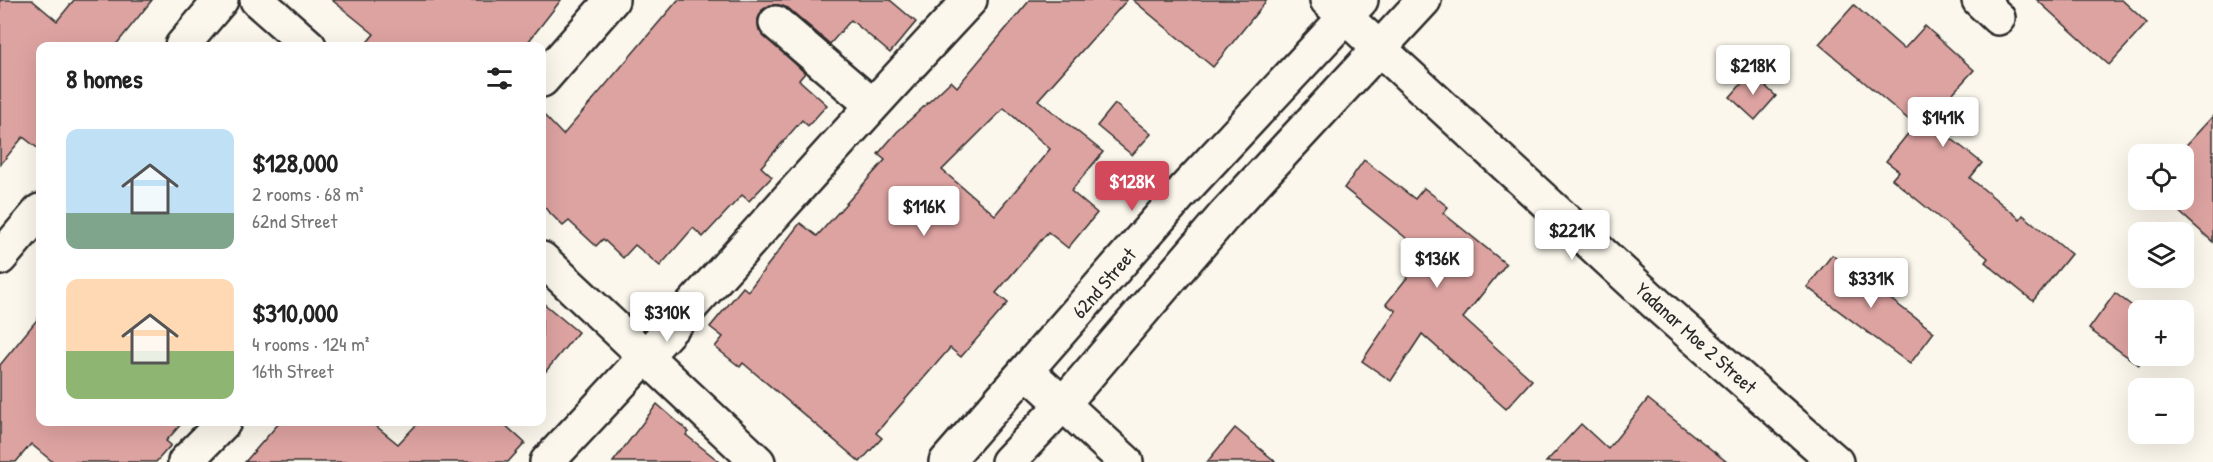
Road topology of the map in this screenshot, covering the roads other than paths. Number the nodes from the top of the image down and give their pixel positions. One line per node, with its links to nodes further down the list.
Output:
1 (221, 0): 8 (street)
2 (257, 0): 9 (street)
3 (612, 0): 11 (street)
4 (970, 0): 12 (street)
5 (1424, 0): 10 (street)
6 (1345, 6): 10 (street, Yadanar Moe 2 Street); 17 (street, 62nd Street)
7 (776, 23): 12 (street)
8 (185, 42)
9 (304, 42)
10 (1380, 49): 18 (street); 26 (street, Yadanar Moe 2 Street)
11 (546, 75)
12 (872, 105): 16 (street)
13 (36, 216): 14 (street)
14 (0, 258)
15 (546, 263): 16 (street)
16 (646, 358): 21 (street); 22 (street)
17 (1027, 371): 18 (street); 23 (street, 62nd Street)
18 (1063, 404): 24 (street); 25 (street)
19 (220, 426): 20 (street)
20 (185, 462)
21 (547, 462)
22 (758, 462)
23 (946, 462)
24 (1008, 462)
25 (1126, 462)
26 (1836, 462)

